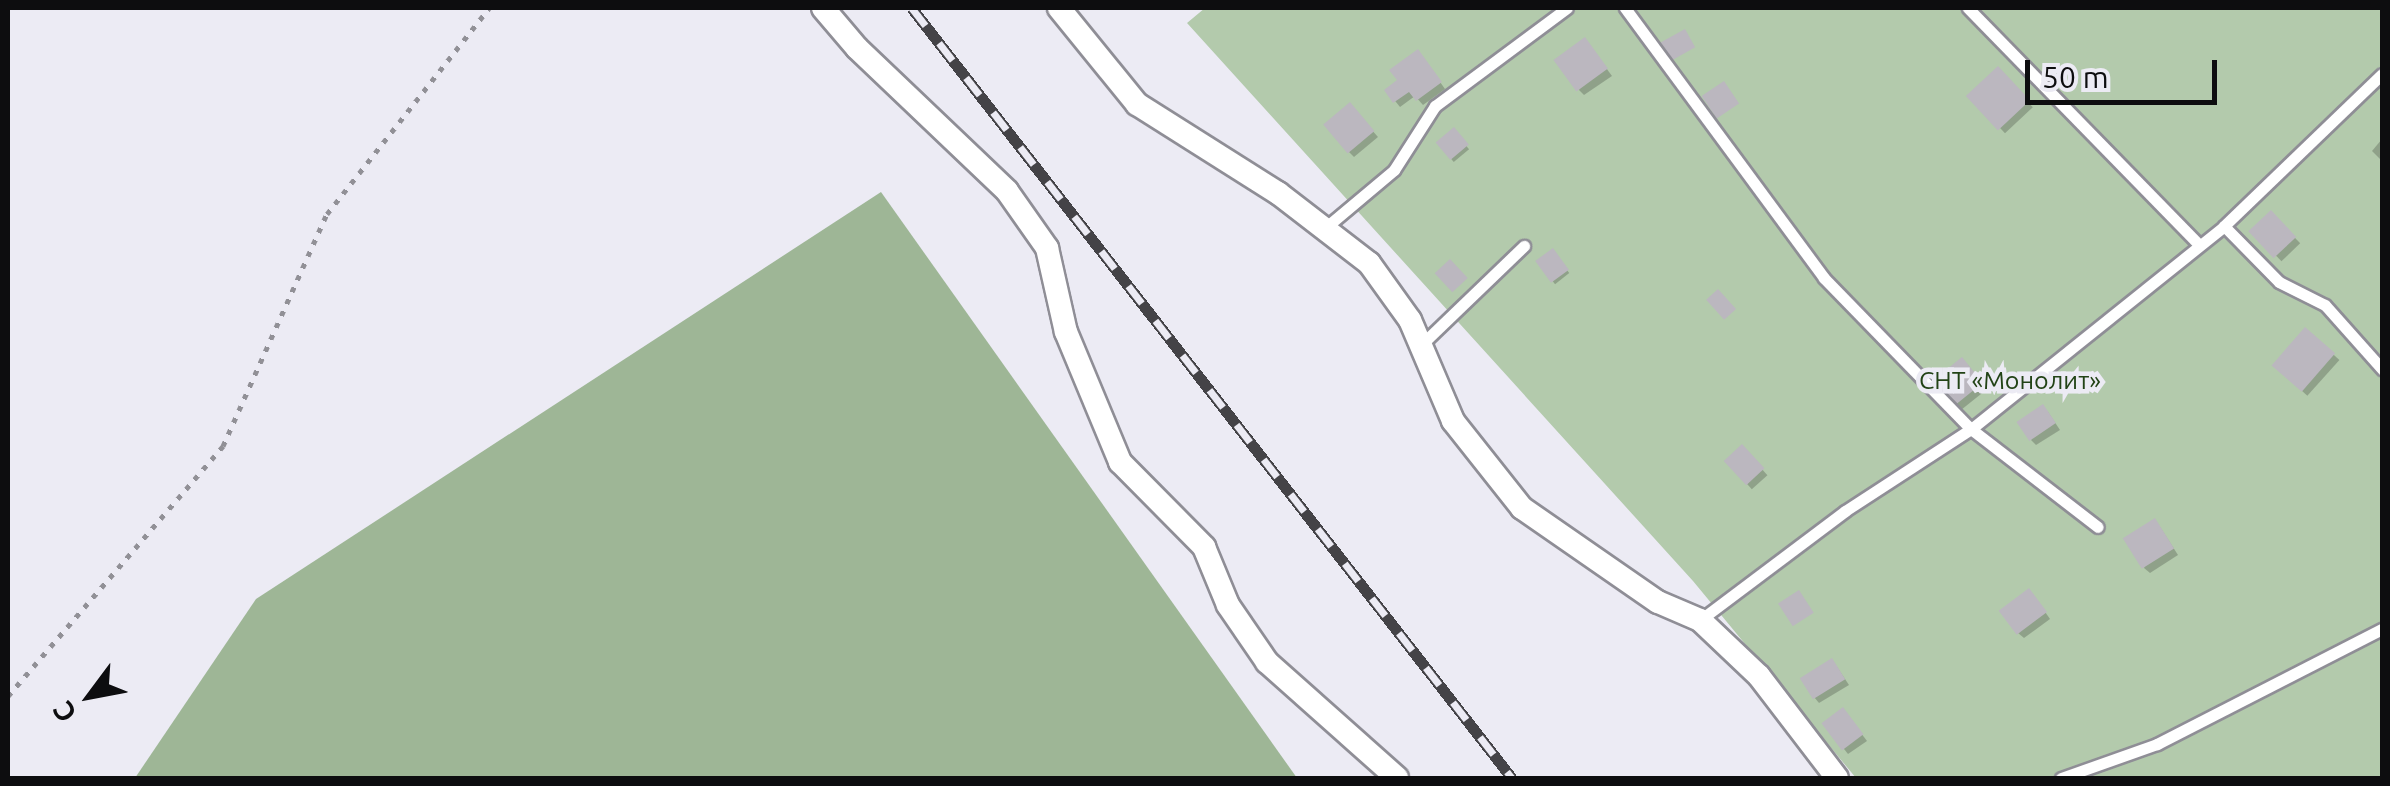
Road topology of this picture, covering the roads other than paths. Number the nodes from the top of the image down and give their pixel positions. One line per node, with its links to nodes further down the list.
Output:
1 (824, 8): 17 (street)
2 (1059, 8): 8 (street)
3 (1567, 8): 8 (lane)
4 (1624, 8): 13 (lane)
5 (1968, 8): 9 (lane)
6 (2382, 74): 7 (lane)
7 (2224, 226): 9 (lane); 12 (lane)
8 (1324, 228): 11 (street)
9 (2197, 243): 13 (lane)
10 (1524, 246): 11 (lane)
11 (1420, 345): 15 (street)
12 (2382, 369)
13 (1972, 429): 14 (lane); 15 (lane)
14 (2098, 527)
15 (1700, 620): 18 (street)
16 (2382, 628): 19 (lane)
17 (1397, 778)
18 (1837, 778)
19 (2061, 778)

